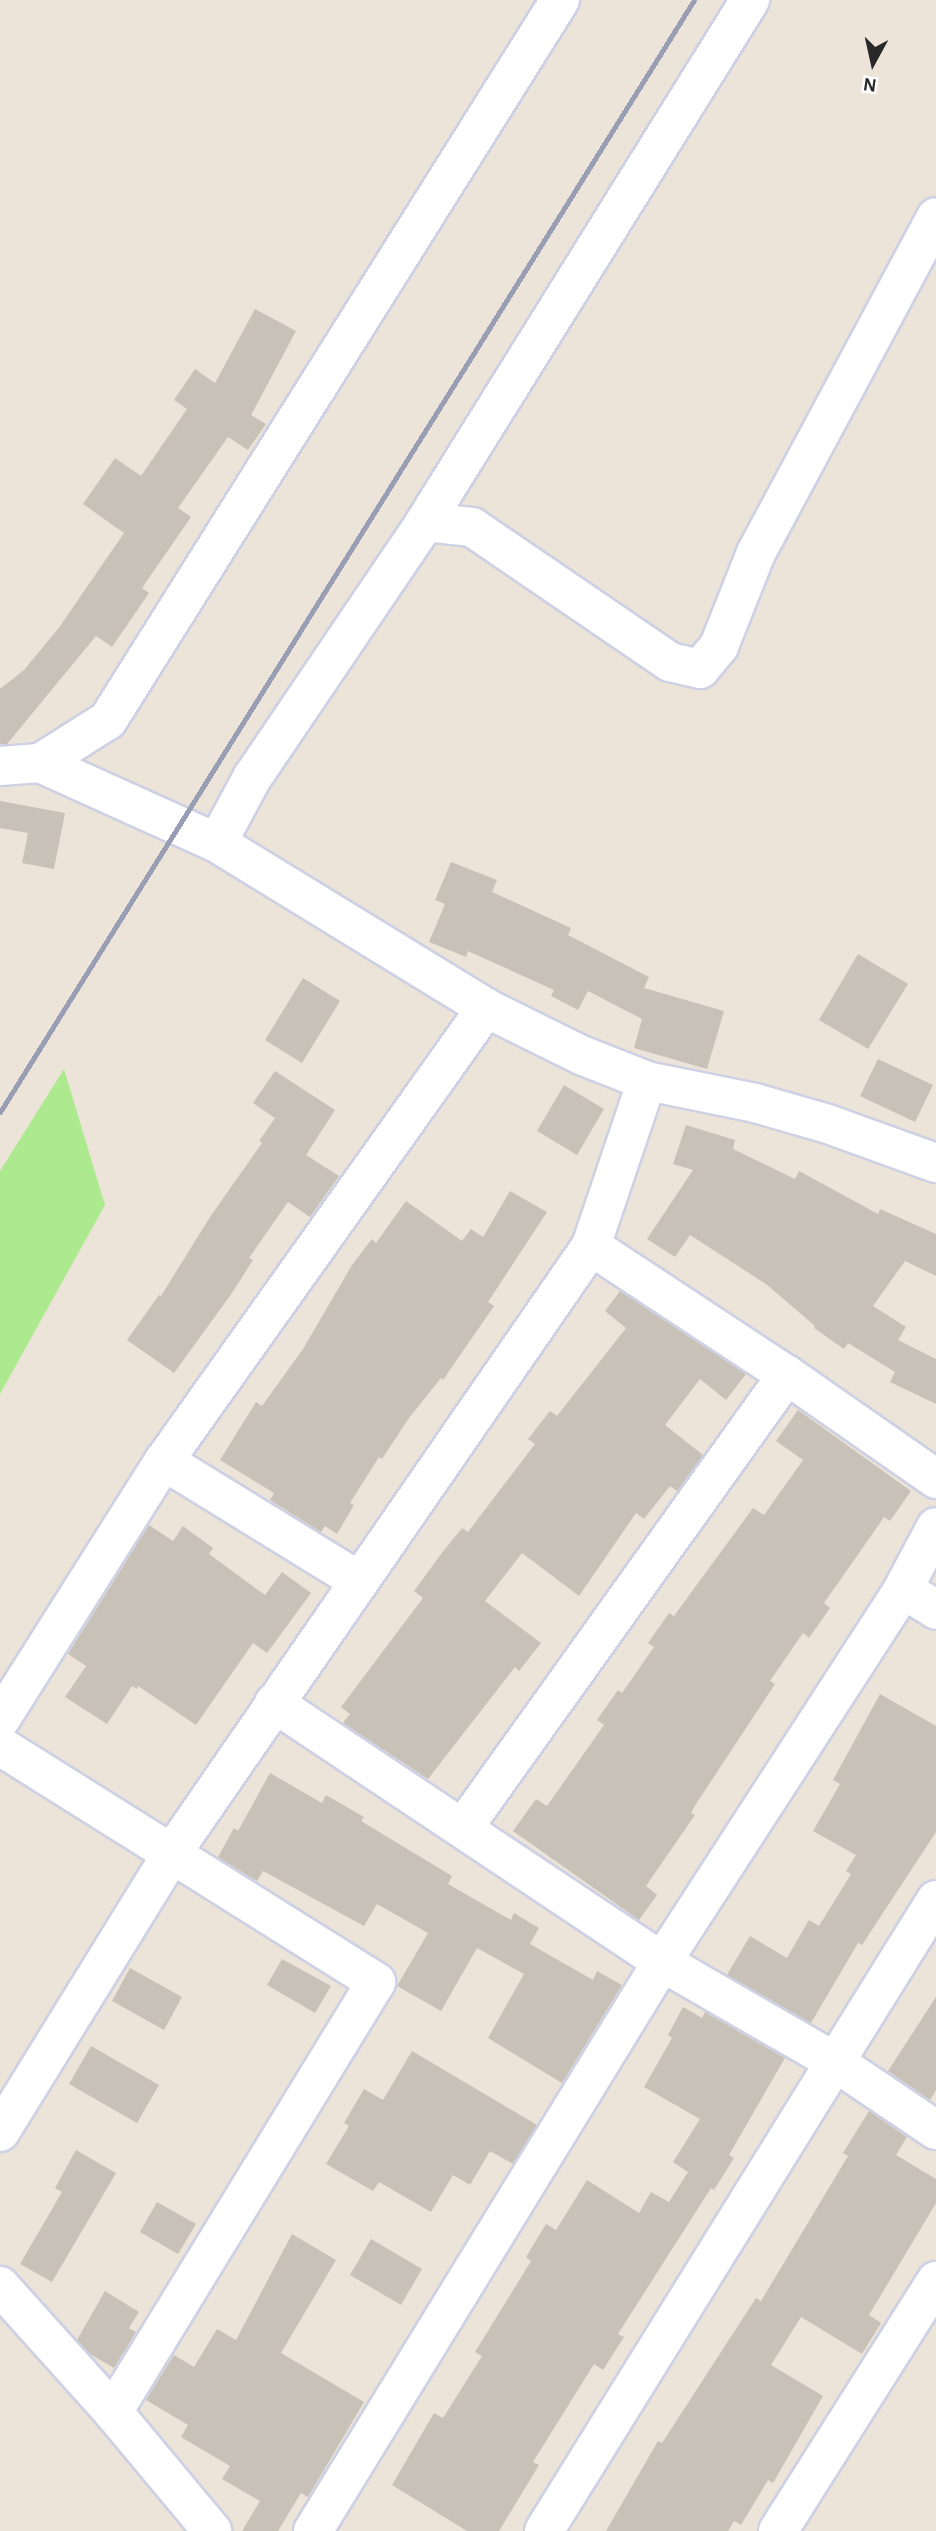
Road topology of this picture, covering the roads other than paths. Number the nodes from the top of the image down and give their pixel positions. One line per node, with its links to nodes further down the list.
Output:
1 (560, 0): 5 (street)
2 (750, 0): 4 (street)
3 (936, 217): 4 (street)
4 (425, 522): 7 (street)
5 (40, 763): 6 (street); 7 (street)
6 (0, 766)
7 (217, 842): 8 (street)
8 (486, 1008): 9 (street); 13 (street)
9 (647, 1081): 10 (street); 11 (street)
10 (936, 1163)
11 (591, 1246): 12 (street); 16 (street)
12 (787, 1375): 14 (street); 22 (street)
13 (164, 1461): 16 (street); 20 (street)
14 (936, 1479)
15 (936, 1527): 17 (street)
16 (359, 1581): 19 (street)
17 (904, 1589): 18 (street); 25 (street)
18 (936, 1610)
19 (274, 1703): 22 (street); 23 (street)
20 (0, 1720)
21 (0, 1746): 23 (street)
22 (463, 1828): 25 (street)
23 (172, 1853): 28 (street); 31 (street)
24 (936, 1900): 26 (street)
25 (662, 1962): 26 (street); 33 (street)
26 (835, 2062): 27 (street); 34 (street)
27 (936, 2130)
28 (0, 2132)
29 (936, 2281): 35 (street)
30 (0, 2287): 31 (street)
31 (113, 2413): 32 (street)
32 (212, 2531)
33 (313, 2531)
34 (544, 2531)
35 (778, 2531)

